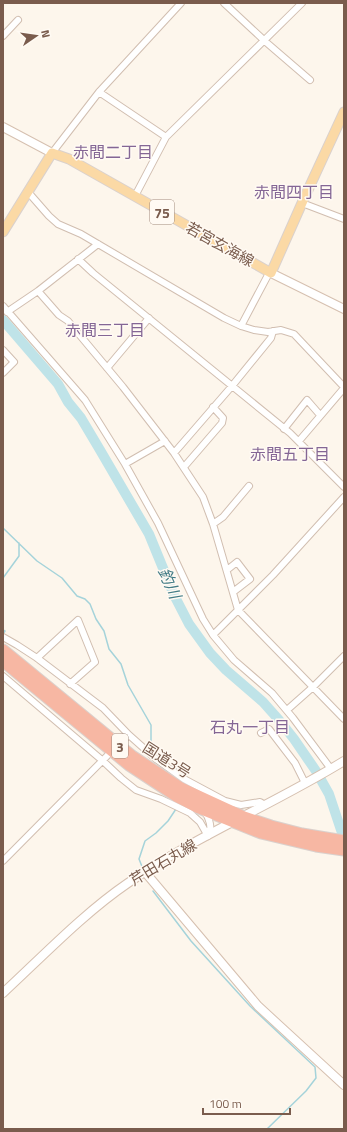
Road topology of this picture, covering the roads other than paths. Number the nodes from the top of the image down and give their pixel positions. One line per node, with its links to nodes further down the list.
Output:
1 (181, 3): 8 (street)
2 (224, 3): 6 (street)
3 (302, 3): 6 (street)
4 (18, 20): 5 (street)
5 (3, 36)
6 (265, 40): 7 (street); 11 (street)
7 (310, 80)
8 (99, 92): 11 (street); 12 (street)
9 (344, 112): 15 (main road, 若宮玄海線)
10 (3, 127): 12 (main road)
11 (166, 137): 14 (street)
12 (52, 153): 13 (main road); 14 (main road, 若宮玄海線 / 75)
13 (28, 192): 17 (main road); 18 (street)
14 (135, 196): 20 (main road, 若宮玄海線 / 75)
15 (302, 203): 16 (street); 20 (main road, 若宮玄海線)
16 (344, 219)
17 (3, 232)
18 (98, 244): 19 (street); 26 (street)
19 (78, 259): 21 (street); 25 (street)
20 (271, 273): 23 (main road); 26 (street)
21 (38, 291): 24 (street); 29 (street)
22 (3, 306): 24 (street)
23 (344, 309)
24 (7, 312): 39 (street)
25 (149, 318): 29 (street); 31 (street)
26 (241, 326): 27 (street)
27 (273, 331): 31 (street); 32 (street)
28 (3, 350): 30 (street)
29 (107, 368): 36 (street)
30 (3, 373)
31 (232, 386): 33 (street); 35 (street)
32 (344, 387): 34 (street)
33 (213, 408): 38 (street); 40 (street)
34 (320, 415): 35 (street); 37 (street)
35 (284, 429): 37 (street)
36 (165, 441): 38 (street); 39 (street)
37 (299, 441): 42 (street)
38 (174, 452): 40 (street)
39 (125, 464): 48 (street)
40 (184, 467): 44 (street)
41 (249, 486): 44 (street)
42 (344, 487)
43 (344, 497): 47 (street)
44 (213, 524): 45 (street)
45 (227, 570): 46 (street); 46 (street)
46 (233, 592): 47 (street)
47 (238, 610): 48 (street); 55 (street)
48 (213, 635): 56 (street)
49 (3, 637): 52 (street)
50 (344, 656): 55 (street)
51 (5, 657): 66 (highway, 国道3号 / 3); 67 (highway, 国道3号 / 3)
52 (37, 658): 54 (street); 54 (street)
53 (3, 676): 61 (street)
54 (70, 684): 59 (street)
55 (313, 687): 56 (street); 57 (street)
56 (287, 710): 63 (street)
57 (344, 719)
58 (261, 733): 64 (street)
59 (129, 735): 60 (street); 65 (street)
60 (121, 742)
61 (105, 759): 68 (street); 70 (street)
62 (344, 761): 63 (main road, 芹田石丸線)
63 (330, 769): 64 (main road, 芹田石丸線)
64 (305, 783): 65 (main road, 芹田石丸線)
65 (265, 805): 67 (main road, 芹田石丸線)
66 (199, 808): 67 (highway, 国道3号 / 3); 68 (street)
67 (239, 820): 68 (main road, 芹田石丸線); 69 (highway, 国道3号 / 3)
68 (208, 836): 71 (main road, 芹田石丸線)
69 (340, 845)
70 (3, 861)
71 (145, 872): 72 (main road, 芹田石丸線); 73 (main road)
72 (3, 993)
73 (344, 1085)

